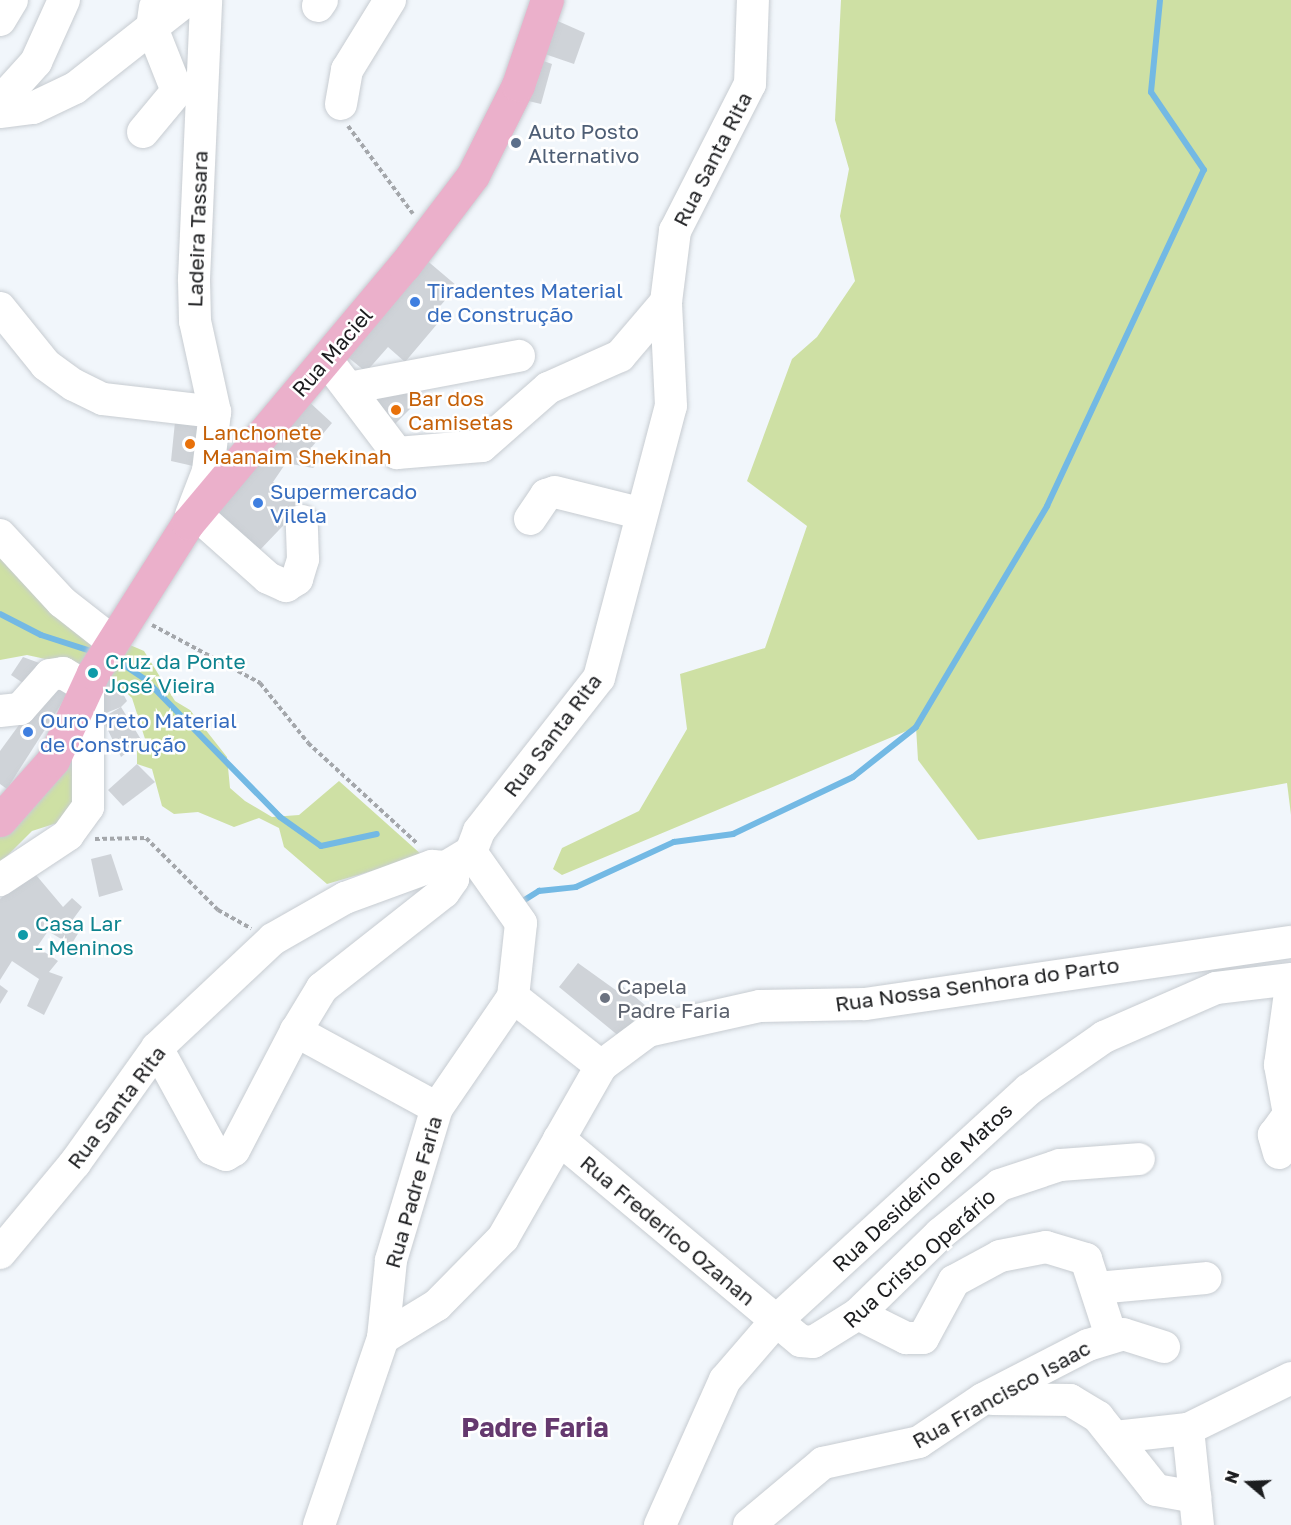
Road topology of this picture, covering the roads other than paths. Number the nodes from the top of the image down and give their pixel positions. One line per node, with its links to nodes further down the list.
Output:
1 (12, 0): 9 (street)
2 (64, 0): 10 (street)
3 (187, 0): 8 (street)
4 (206, 0): 19 (street, Ladeira Tassara)
5 (390, 0): 11 (street)
6 (547, 0): 17 (main road, Rua Maciel)
7 (753, 0): 14 (street, Rua Santa Rita)
8 (154, 14): 12 (street); 13 (street)
9 (0, 20)
10 (0, 102)
11 (341, 104)
12 (0, 112)
13 (144, 132)
14 (666, 302): 18 (street); 20 (street, Rua Santa Rita)
15 (0, 308): 19 (street)
16 (519, 356): 18 (street)
17 (326, 359): 18 (street); 21 (main road, Rua Maciel)
18 (349, 388)
19 (215, 412): 21 (street, Ladeira Tassara)
20 (639, 513): 22 (street); 28 (street, Rua Santa Rita)
21 (192, 519): 23 (street); 25 (main road, Rua Maciel)
22 (530, 519)
23 (302, 521)
24 (0, 536): 25 (street)
25 (100, 664): 26 (street); 27 (main road, Rua Maciel); 29 (street, Rua Maciel)
26 (0, 711)
27 (0, 820)
28 (459, 860): 35 (street, Rua Padre Faria); 36 (street); 37 (street, Rua Santa Rita)
29 (0, 880)
30 (1291, 942): 31 (street, Rua Nossa Senhora do Parto)
31 (1205, 953): 34 (street); 38 (street, Rua Nossa Senhora do Parto)
32 (1291, 979): 34 (street, Rua Desidério de Matos)
33 (1291, 986): 41 (street)
34 (1216, 987): 47 (street, Rua Desidério de Matos)
35 (513, 997): 38 (street); 39 (street, Rua Padre Faria)
36 (296, 1030): 37 (street); 39 (street)
37 (157, 1048): 43 (street, Rua Santa Rita)
38 (601, 1066): 40 (street, Rua Nossa Senhora do Parto)
39 (437, 1108): 49 (street, Rua Padre Faria)
40 (559, 1139): 47 (street, Rua Frederico Ozanan); 49 (street, Rua Nossa Senhora do Parto)
41 (1279, 1153)
42 (1139, 1159): 46 (street, Rua Cristo Operário)
43 (0, 1253)
44 (1206, 1278): 45 (street)
45 (1096, 1288): 46 (street); 48 (street)
46 (858, 1314): 47 (street, Rua Cristo Operário)
47 (776, 1321): 57 (street, Rua Desidério de Matos)
48 (1111, 1336): 50 (street, Rua Francisco Isaac); 52 (street, Rua Francisco Isaac)
49 (383, 1338): 56 (street, Rua Padre Faria)
50 (1164, 1347)
51 (1291, 1378): 53 (street)
52 (983, 1400): 54 (street); 58 (street, Rua Francisco Isaac)
53 (1188, 1429): 54 (street); 55 (street)
54 (1115, 1437): 55 (street)
55 (1197, 1511)
56 (319, 1525)
57 (660, 1525)
58 (749, 1525)

